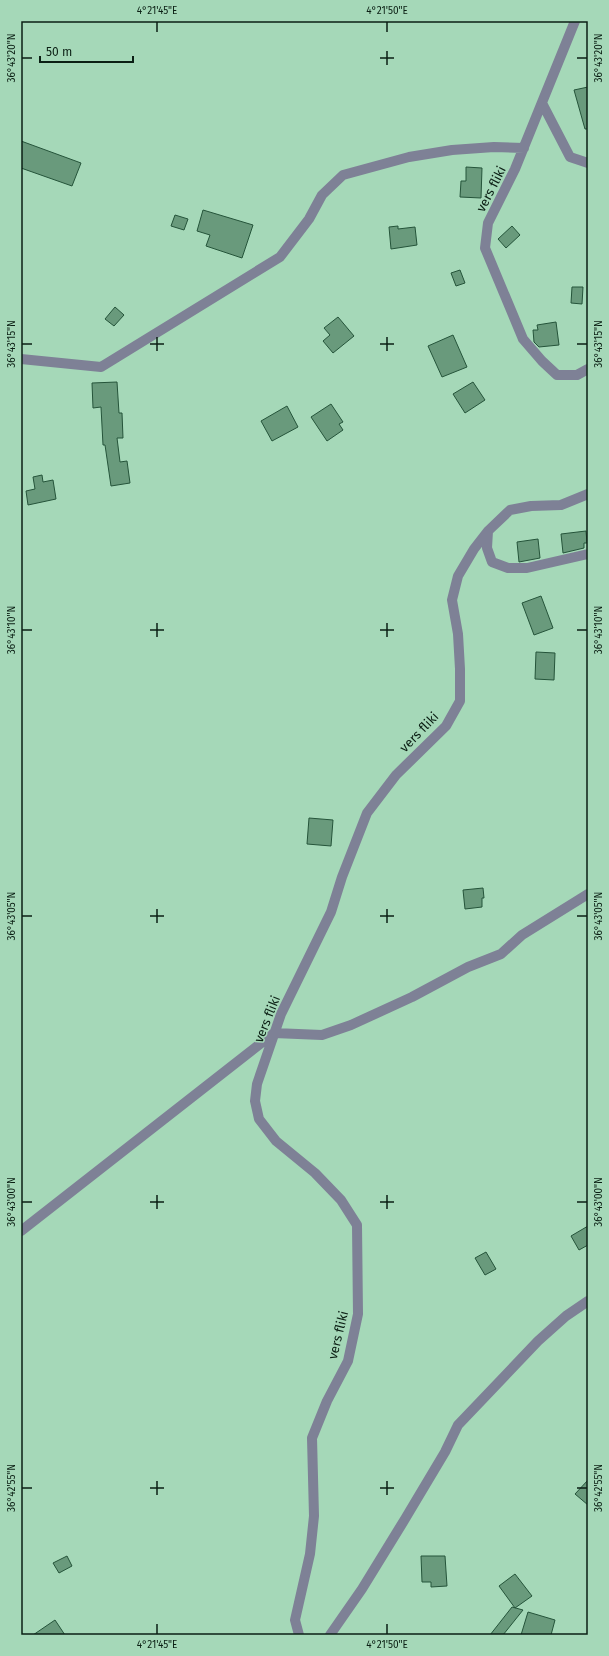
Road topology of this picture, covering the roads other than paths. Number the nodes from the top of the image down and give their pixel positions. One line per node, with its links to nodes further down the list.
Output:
1 (575, 21): 2 (street, vers fliki)
2 (542, 103): 3 (street, vers fliki); 4 (street)
3 (524, 148): 5 (street); 6 (street, vers fliki)
4 (588, 163)
5 (21, 359)
6 (588, 369)
7 (588, 494): 8 (street, vers fliki)
8 (488, 531): 9 (street); 11 (street, vers fliki)
9 (588, 554)
10 (588, 894): 11 (street)
11 (274, 1033): 12 (street); 14 (street, vers fliki)
12 (21, 1231)
13 (588, 1301): 15 (street)
14 (299, 1635)
15 (330, 1635)

